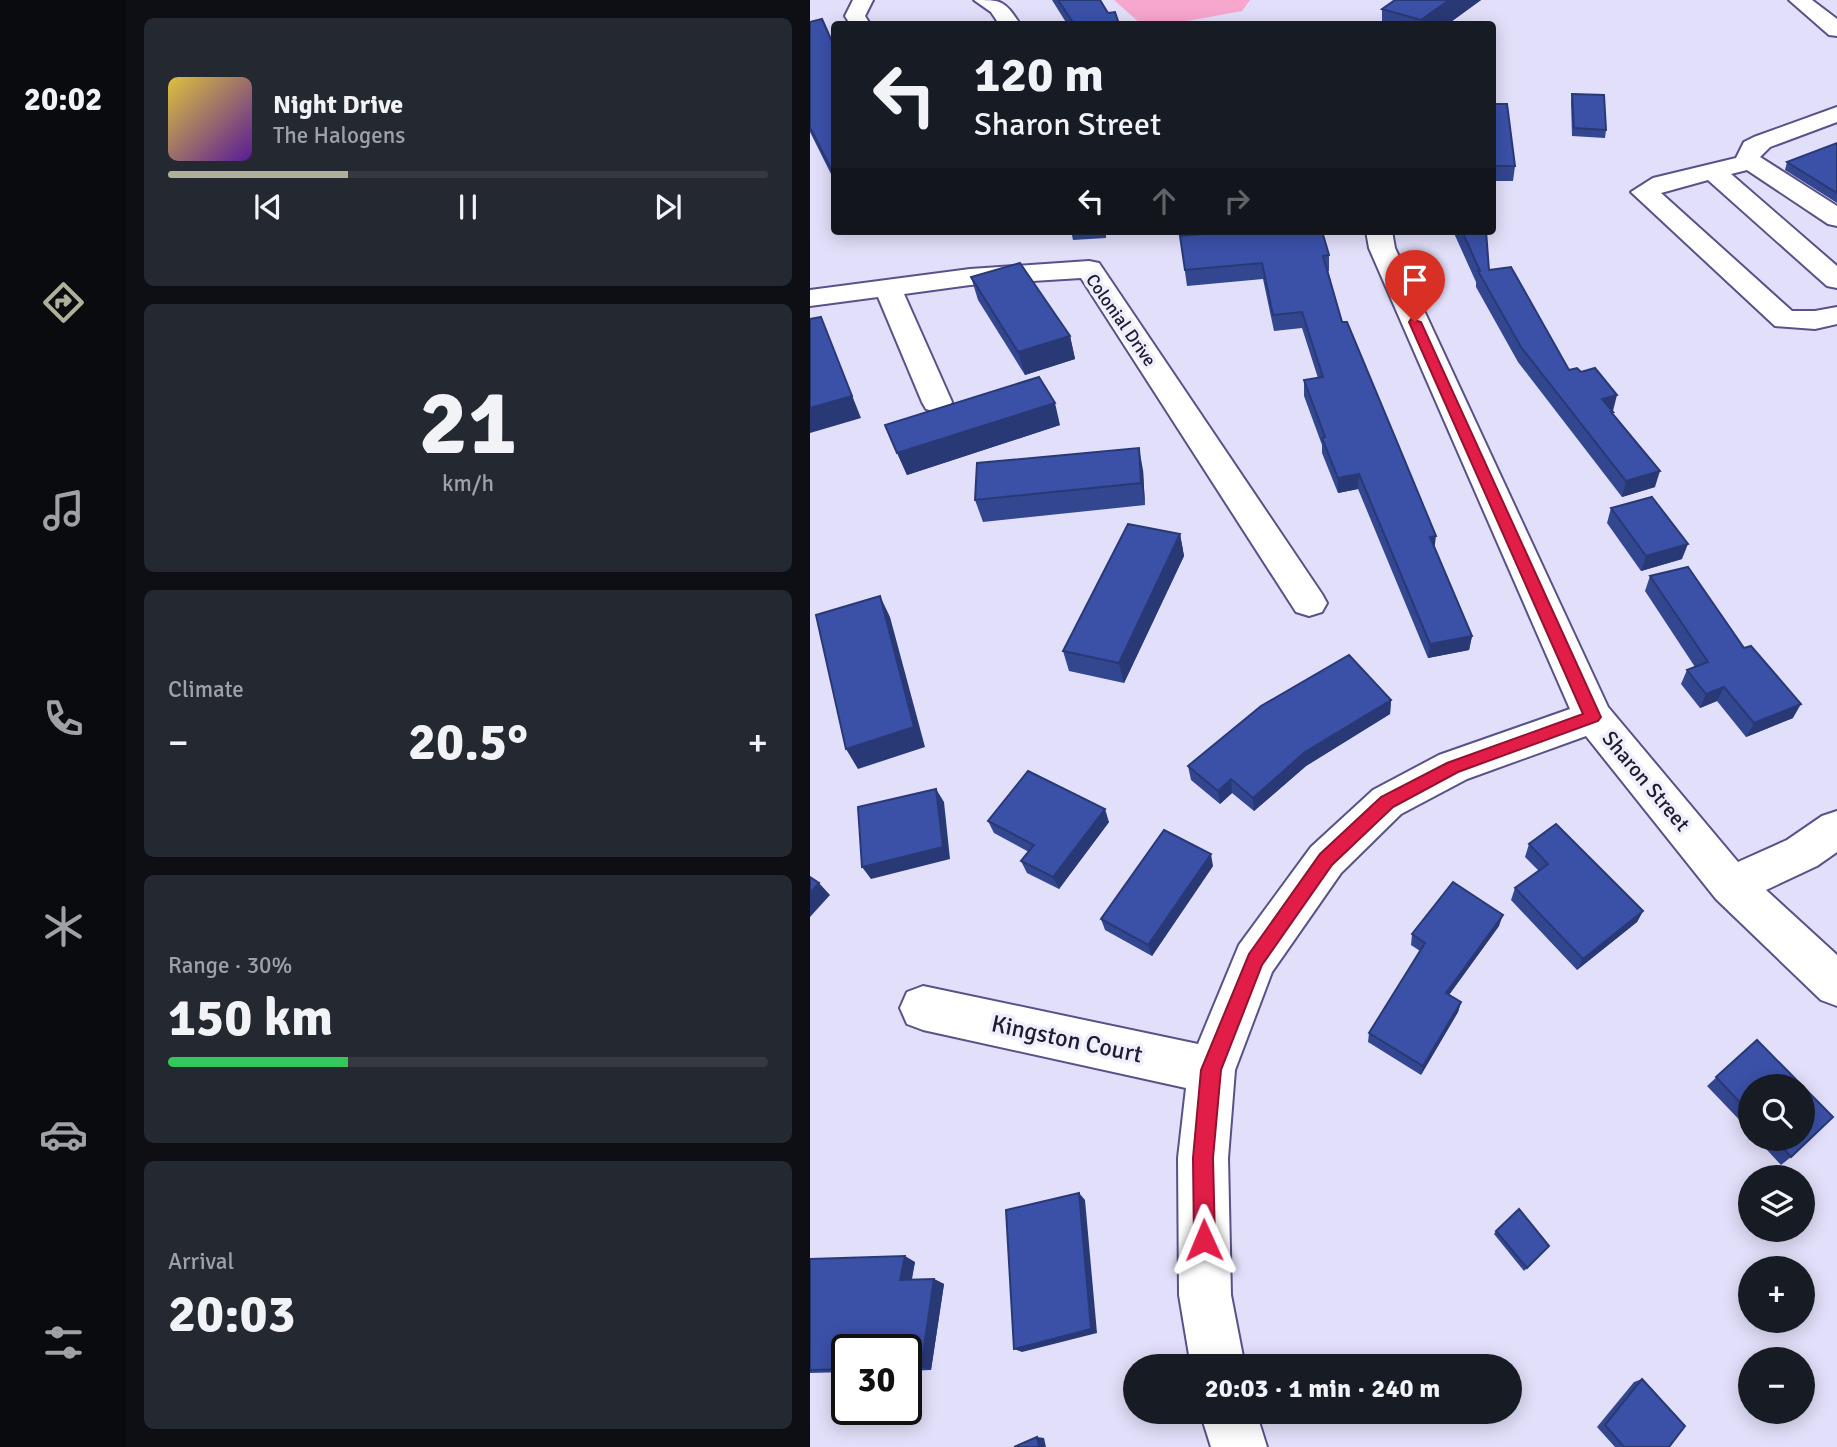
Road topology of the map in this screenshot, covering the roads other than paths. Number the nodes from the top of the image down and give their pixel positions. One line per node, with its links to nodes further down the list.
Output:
1 (863, 0): 4 (street)
2 (984, 0): 5 (street)
3 (1799, 0): 6 (street)
4 (858, 21)
5 (1007, 21)
6 (1836, 28)
7 (1837, 114): 8 (street)
8 (1751, 162): 9 (street); 10 (street)
9 (1713, 171): 12 (street); 15 (street)
10 (1834, 214)
11 (1380, 235): 18 (street, Sharon Street)
12 (1837, 280)
13 (887, 287): 14 (street, Colonial Drive); 16 (street); 17 (street, Colonial Drive)
14 (810, 298)
15 (1837, 315)
16 (937, 402)
17 (1309, 603)
18 (1593, 717): 20 (street, Sharon Street); 23 (street)
19 (1837, 829): 20 (street)
20 (1731, 885): 21 (street, Sharon Street)
21 (1837, 985)
22 (923, 1007): 23 (street, Kingston Court)
23 (1211, 1070): 24 (street)
24 (1216, 1354)
25 (1232, 1424): 26 (street)
26 (1239, 1447)

